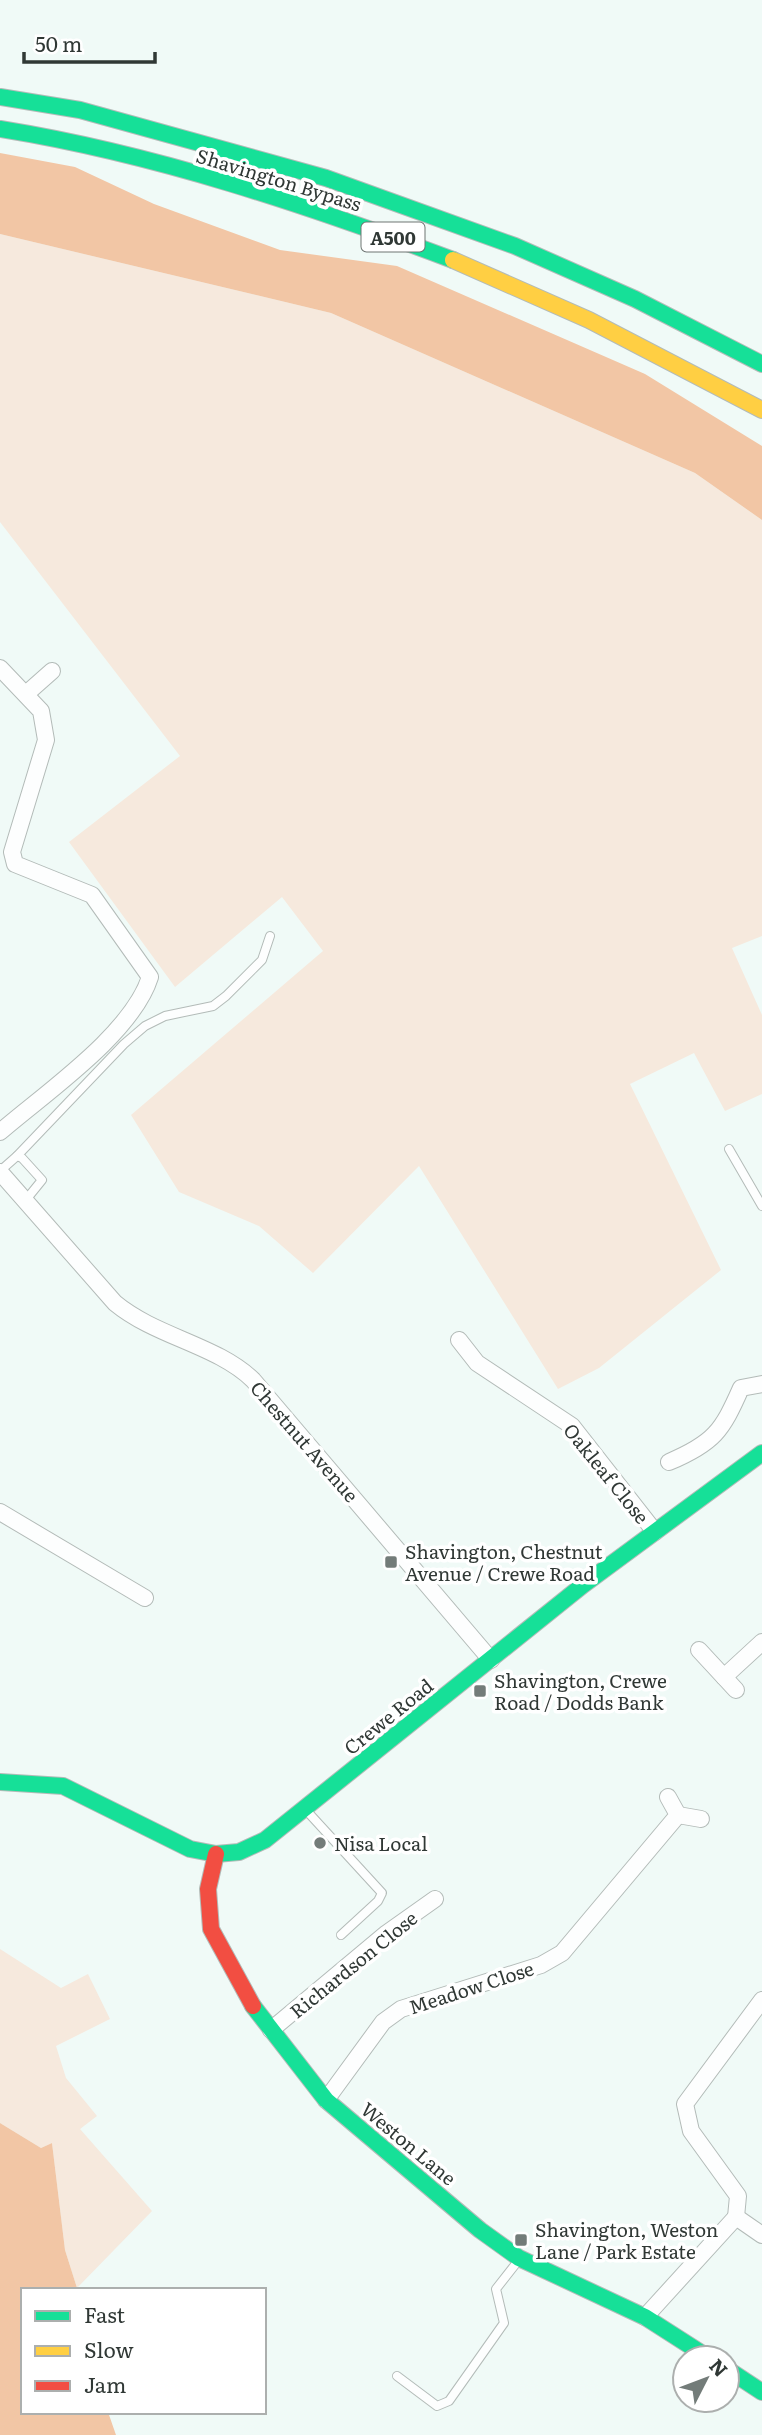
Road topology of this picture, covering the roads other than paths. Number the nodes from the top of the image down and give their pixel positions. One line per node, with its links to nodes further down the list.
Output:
1 (0, 97): 3 (main road, Shavington Bypass / A500)
2 (0, 129): 4 (main road, Shavington Bypass / A500)
3 (762, 364)
4 (762, 410)
5 (0, 668): 7 (street)
6 (52, 671): 7 (street)
7 (26, 694): 9 (street)
8 (270, 936): 11 (lane)
9 (0, 1132)
10 (729, 1149): 14 (lane)
11 (17, 1156): 12 (lane); 13 (lane)
12 (0, 1171): 13 (street, Chestnut Avenue)
13 (25, 1201): 24 (street, Chestnut Avenue)
14 (762, 1206)
15 (458, 1340): 20 (street, Oakleaf Close)
16 (762, 1384): 18 (street)
17 (762, 1453): 20 (main road, Crewe Road)
18 (670, 1462)
19 (0, 1512): 21 (street)
20 (655, 1532): 24 (main road, Crewe Road)
21 (145, 1598)
22 (762, 1642): 25 (street)
23 (699, 1650): 25 (street)
24 (491, 1660): 29 (main road, Crewe Road)
25 (724, 1677): 26 (street)
26 (736, 1690)
27 (0, 1782): 32 (main road, Crewe Road)
28 (668, 1797): 30 (street)
29 (305, 1809): 32 (main road, Crewe Road); 34 (lane)
30 (678, 1815): 31 (street); 37 (street, Meadow Close)
31 (701, 1819)
32 (216, 1854): 36 (main road, Weston Lane)
33 (435, 1899): 36 (street, Richardson Close)
34 (341, 1935)
35 (762, 2000): 38 (street)
36 (271, 2030): 37 (main road, Weston Lane)
37 (326, 2100): 40 (main road, Weston Lane)
38 (736, 2217): 39 (street); 41 (street)
39 (762, 2235)
40 (519, 2258): 41 (main road, Weston Lane); 43 (lane)
41 (645, 2317): 42 (main road, Weston Lane)
42 (687, 2344)
43 (397, 2376)
44 (741, 2379): 45 (main road)
45 (762, 2392)

